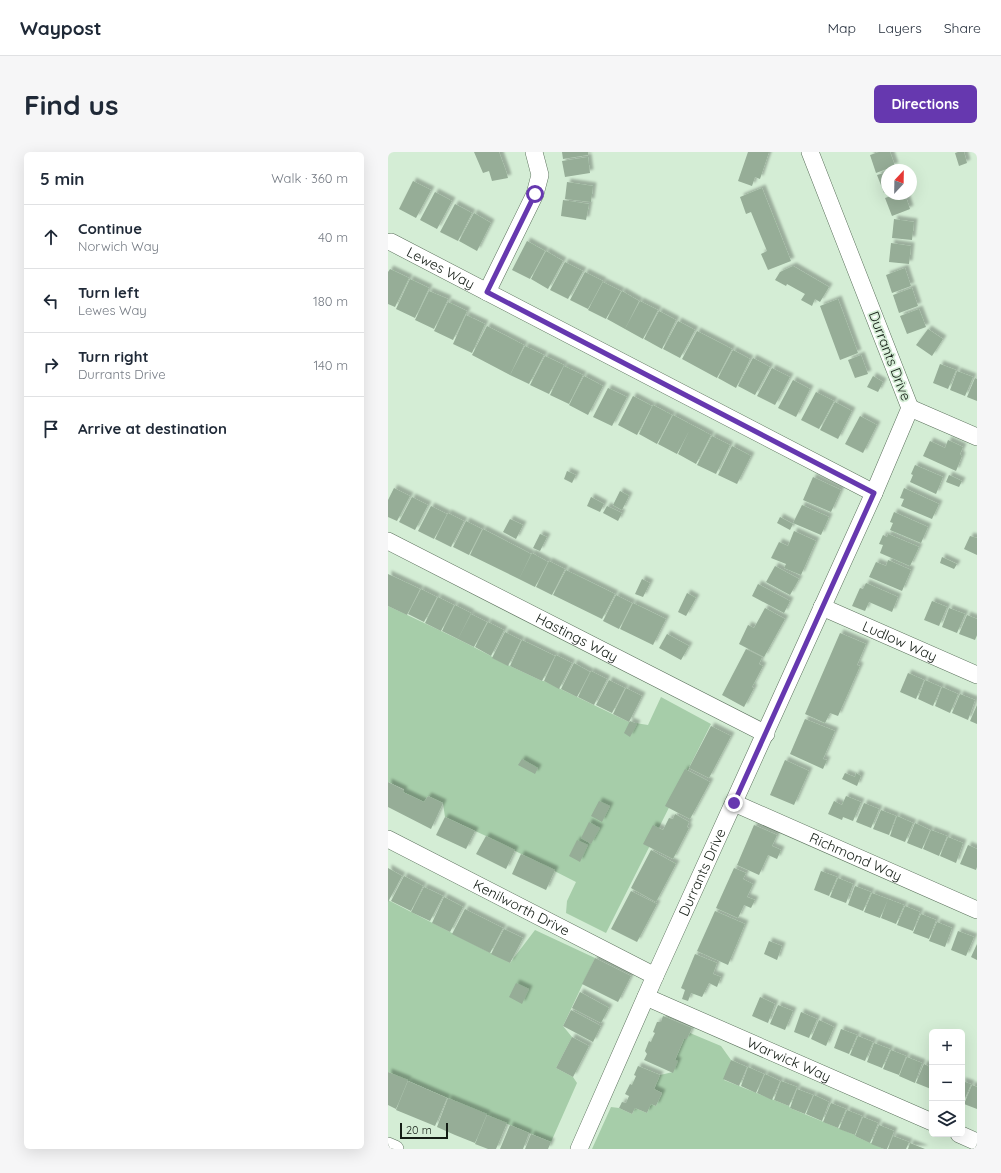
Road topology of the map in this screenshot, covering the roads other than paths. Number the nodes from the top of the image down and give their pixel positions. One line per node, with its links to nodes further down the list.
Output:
1 (534, 152): 4 (street)
2 (810, 152): 5 (street, Durrants Drive)
3 (391, 242): 4 (street, Lewes Way)
4 (487, 292): 7 (street, Lewes Way)
5 (910, 408): 6 (street); 7 (street, Durrants Drive)
6 (977, 437)
7 (874, 493): 9 (street, Durrants Drive)
8 (388, 541): 11 (street, Hastings Way)
9 (822, 607): 10 (street, Ludlow Way); 11 (street, Durrants Drive)
10 (977, 675)
11 (766, 734): 12 (street, Durrants Drive)
12 (734, 803): 14 (street, Richmond Way); 15 (street, Durrants Drive)
13 (388, 839): 15 (street, Kenilworth Drive)
14 (977, 910)
15 (655, 976): 16 (street, Durrants Drive)
16 (646, 997): 17 (street, Warwick Way); 22 (street, Durrants Drive)
17 (929, 1121)
18 (965, 1137): 19 (street)
19 (977, 1142)
20 (388, 1146): 21 (street)
21 (395, 1149)
22 (580, 1149)

